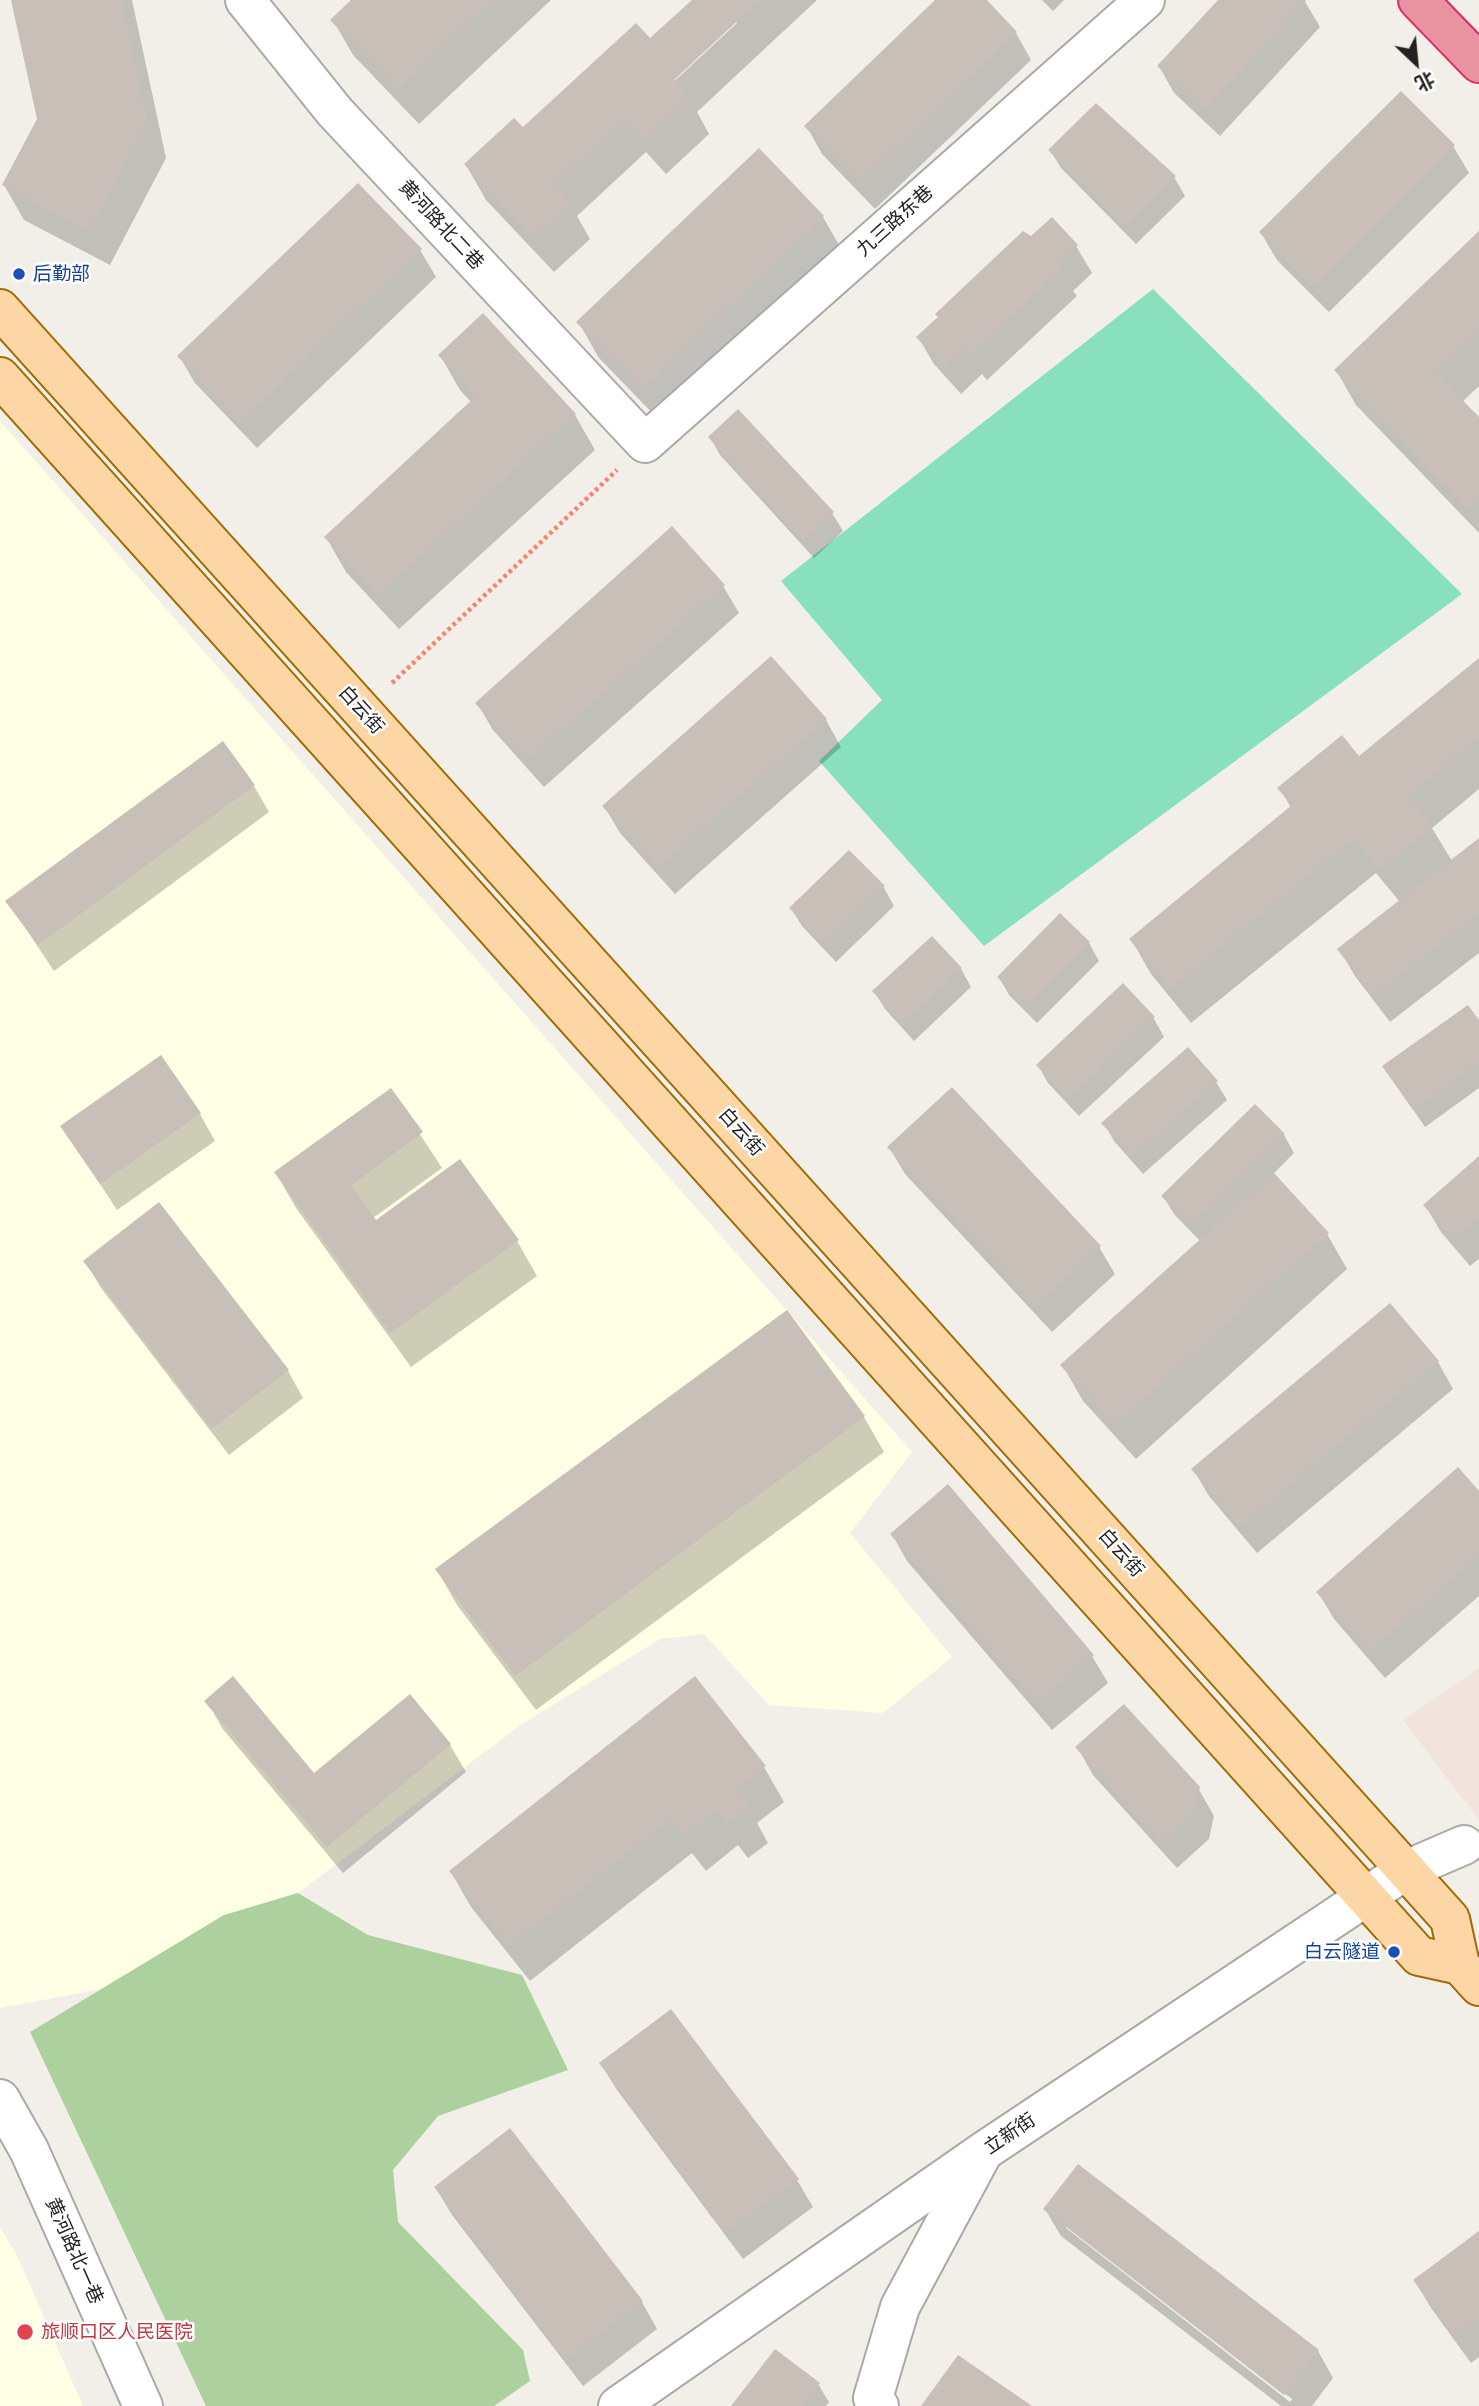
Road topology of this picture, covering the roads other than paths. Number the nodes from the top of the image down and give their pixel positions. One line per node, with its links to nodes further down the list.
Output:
1 (245, 0): 7 (street, 黄河路北二巷)
2 (1145, 0): 7 (street, 九三路东巷)
3 (1418, 0): 4 (highway)
4 (1479, 63)
5 (0, 309): 9 (main road, 白云街)
6 (0, 377): 10 (main road, 白云街)
7 (645, 443)
8 (1464, 1845): 9 (street, 立新街)
9 (1406, 1870): 10 (street, 立新街); 11 (main road, 白云街)
10 (1366, 1897): 11 (main road, 白云街); 13 (street, 立新街)
11 (1470, 1975)
12 (0, 2098): 14 (street, 黄河路北一巷)
13 (984, 2151): 15 (street, 立新街); 16 (street)
14 (144, 2406)
15 (618, 2406)
16 (879, 2406)

